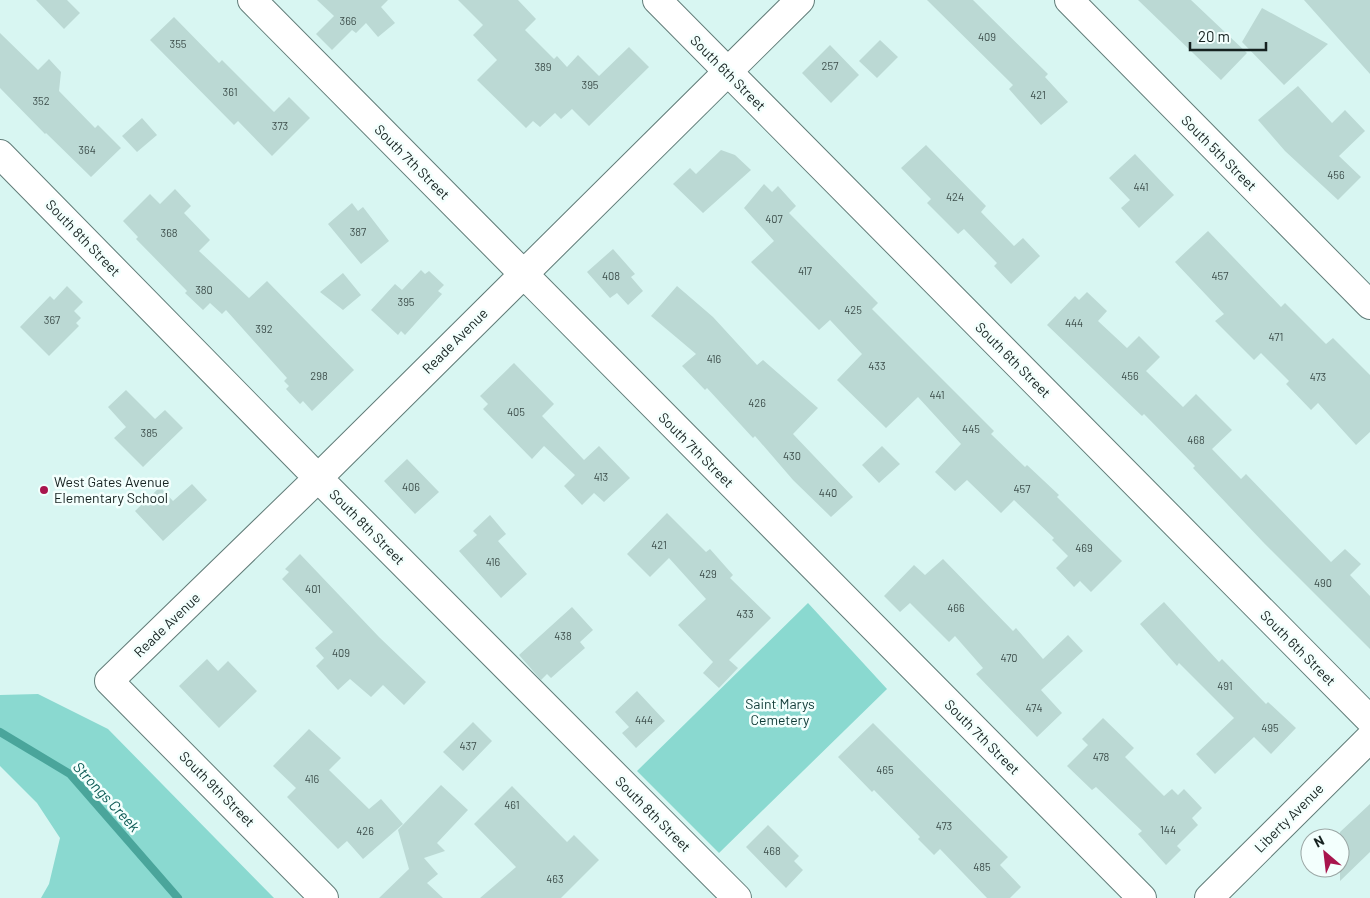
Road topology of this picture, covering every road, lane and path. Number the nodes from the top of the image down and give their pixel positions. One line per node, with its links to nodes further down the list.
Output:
1 (252, 0): 7 (street, South 7th Street)
2 (657, 0): 5 (street, South 6th Street)
3 (800, 0): 5 (street, Reade Avenue)
4 (1068, 0): 8 (street, South 5th Street)
5 (728, 72): 7 (street, Reade Avenue); 11 (street, South 6th Street)
6 (0, 154): 9 (street, South 8th Street)
7 (522, 274): 9 (street, Reade Avenue); 15 (street, South 7th Street)
8 (1370, 305)
9 (318, 478): 10 (street, Reade Avenue); 14 (street, South 8th Street)
10 (109, 681): 13 (street, South 9th Street)
11 (1370, 720)
12 (1370, 738): 16 (street, Liberty Avenue)
13 (324, 898)
14 (737, 898)
15 (1142, 898)
16 (1209, 898)

